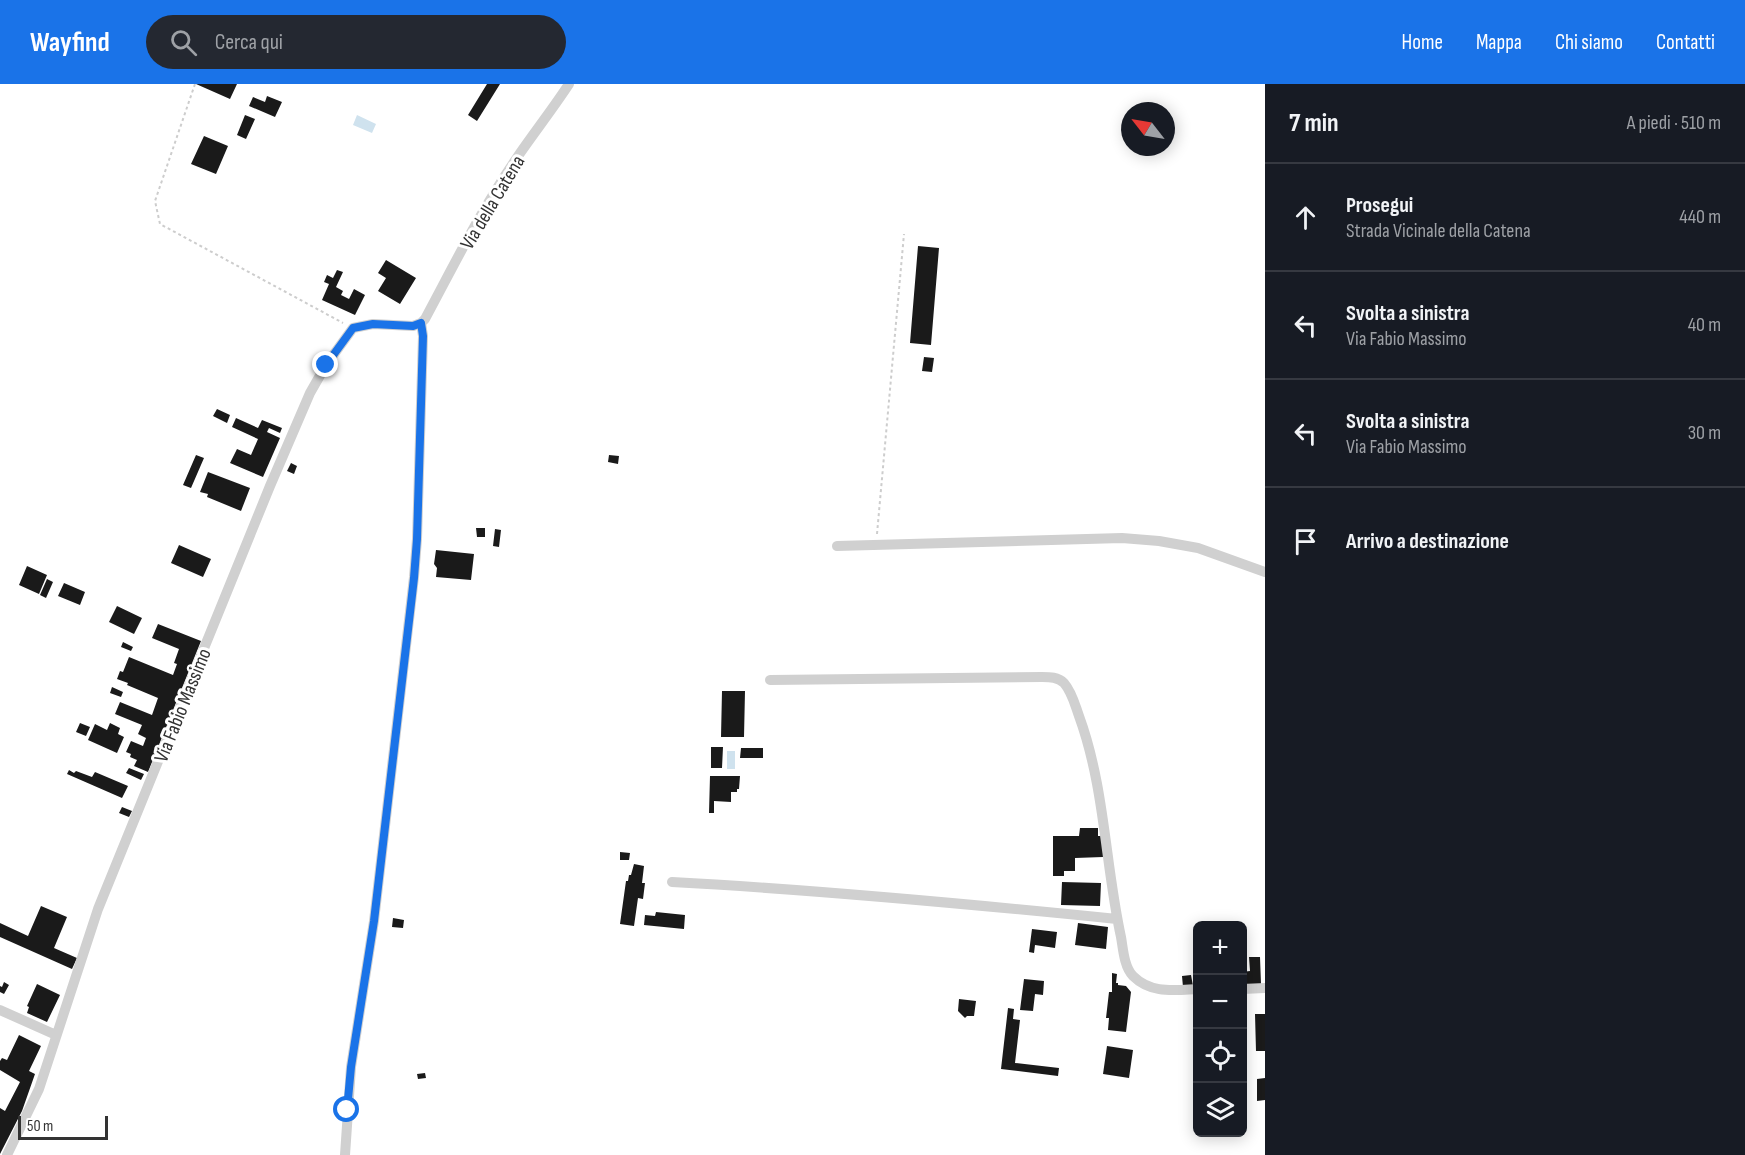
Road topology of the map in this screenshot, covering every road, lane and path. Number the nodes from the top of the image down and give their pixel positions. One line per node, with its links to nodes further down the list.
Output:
1 (195, 84): 5 (path)
2 (569, 84): 4 (street, Via della Catena)
3 (904, 234): 6 (path)
4 (421, 323): 5 (street); 18 (street)
5 (353, 328): 16 (street, Via Fabio Massimo)
6 (876, 545): 7 (street); 8 (street)
7 (837, 546)
8 (1265, 572)
9 (770, 680): 11 (street)
10 (672, 882): 11 (street)
11 (1117, 919): 14 (street)
12 (1247, 988): 13 (street)
13 (1265, 988)
14 (1193, 989)
15 (0, 1010): 16 (street)
16 (56, 1035): 17 (street, Via Fabio Massimo)
17 (7, 1155)
18 (345, 1155)

